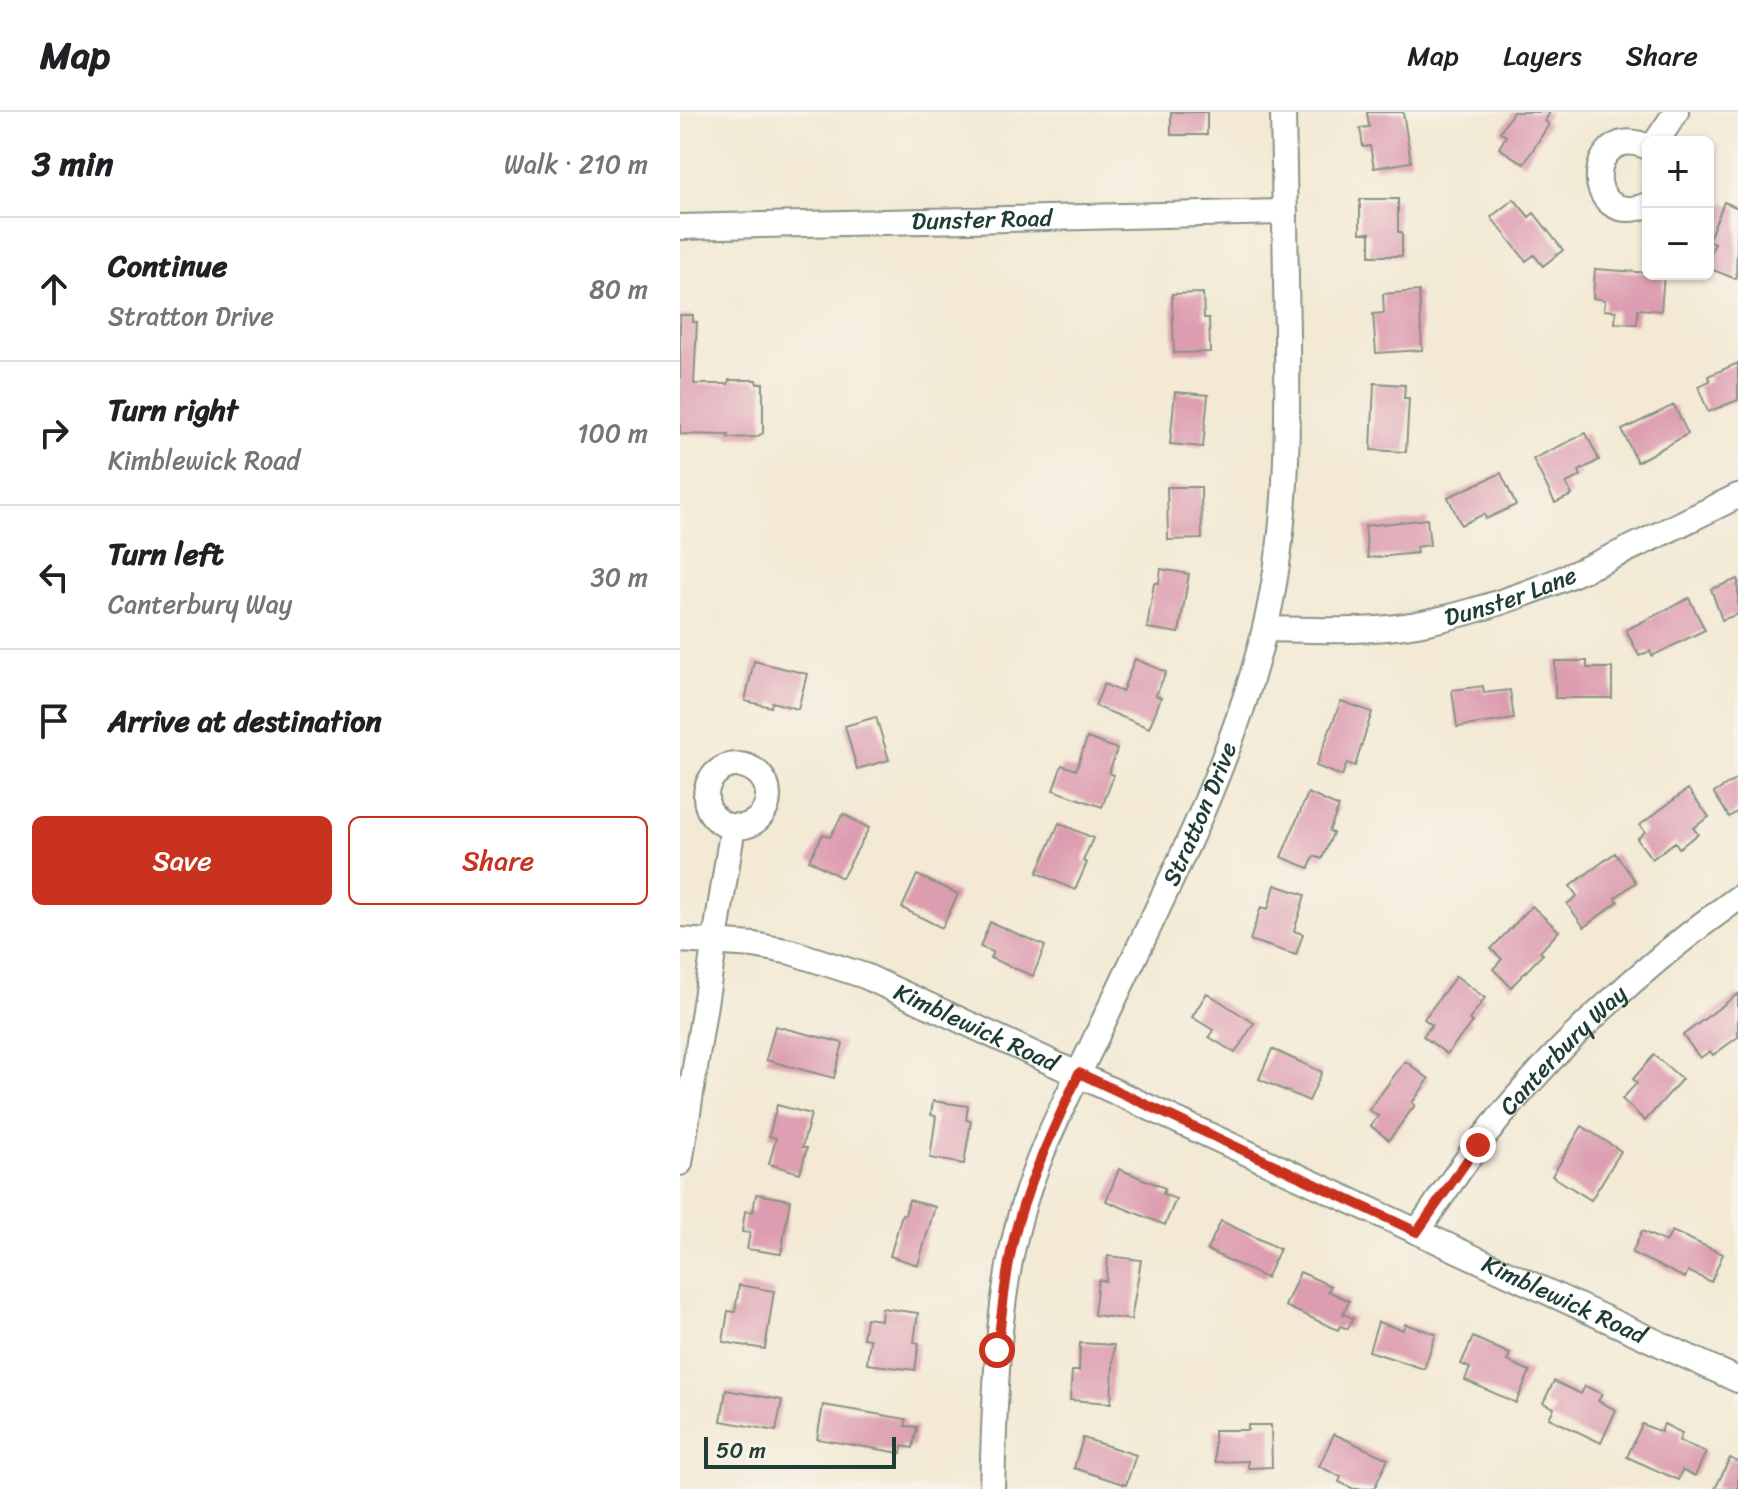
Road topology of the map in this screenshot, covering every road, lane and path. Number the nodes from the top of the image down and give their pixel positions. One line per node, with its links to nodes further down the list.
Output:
1 (1283, 112): 6 (street, Stratton Drive)
2 (1676, 112): 3 (street)
3 (1660, 136)
4 (1642, 144): 5 (street)
5 (1642, 207)
6 (1285, 212): 7 (street, Dunster Road); 9 (street, Stratton Drive)
7 (680, 227)
8 (1738, 496): 9 (street, Dunster Lane)
9 (1265, 629): 14 (street, Stratton Drive)
10 (733, 826): 13 (street)
11 (1738, 898): 16 (street, Canterbury Way)
12 (680, 940): 13 (street, Kimblewick Road)
13 (714, 942): 14 (street, Kimblewick Road); 15 (street)
14 (1079, 1073): 16 (street, Kimblewick Road); 18 (street, Stratton Drive)
15 (680, 1163)
16 (1417, 1232): 17 (street, Kimblewick Road)
17 (1738, 1380)
18 (992, 1489)

